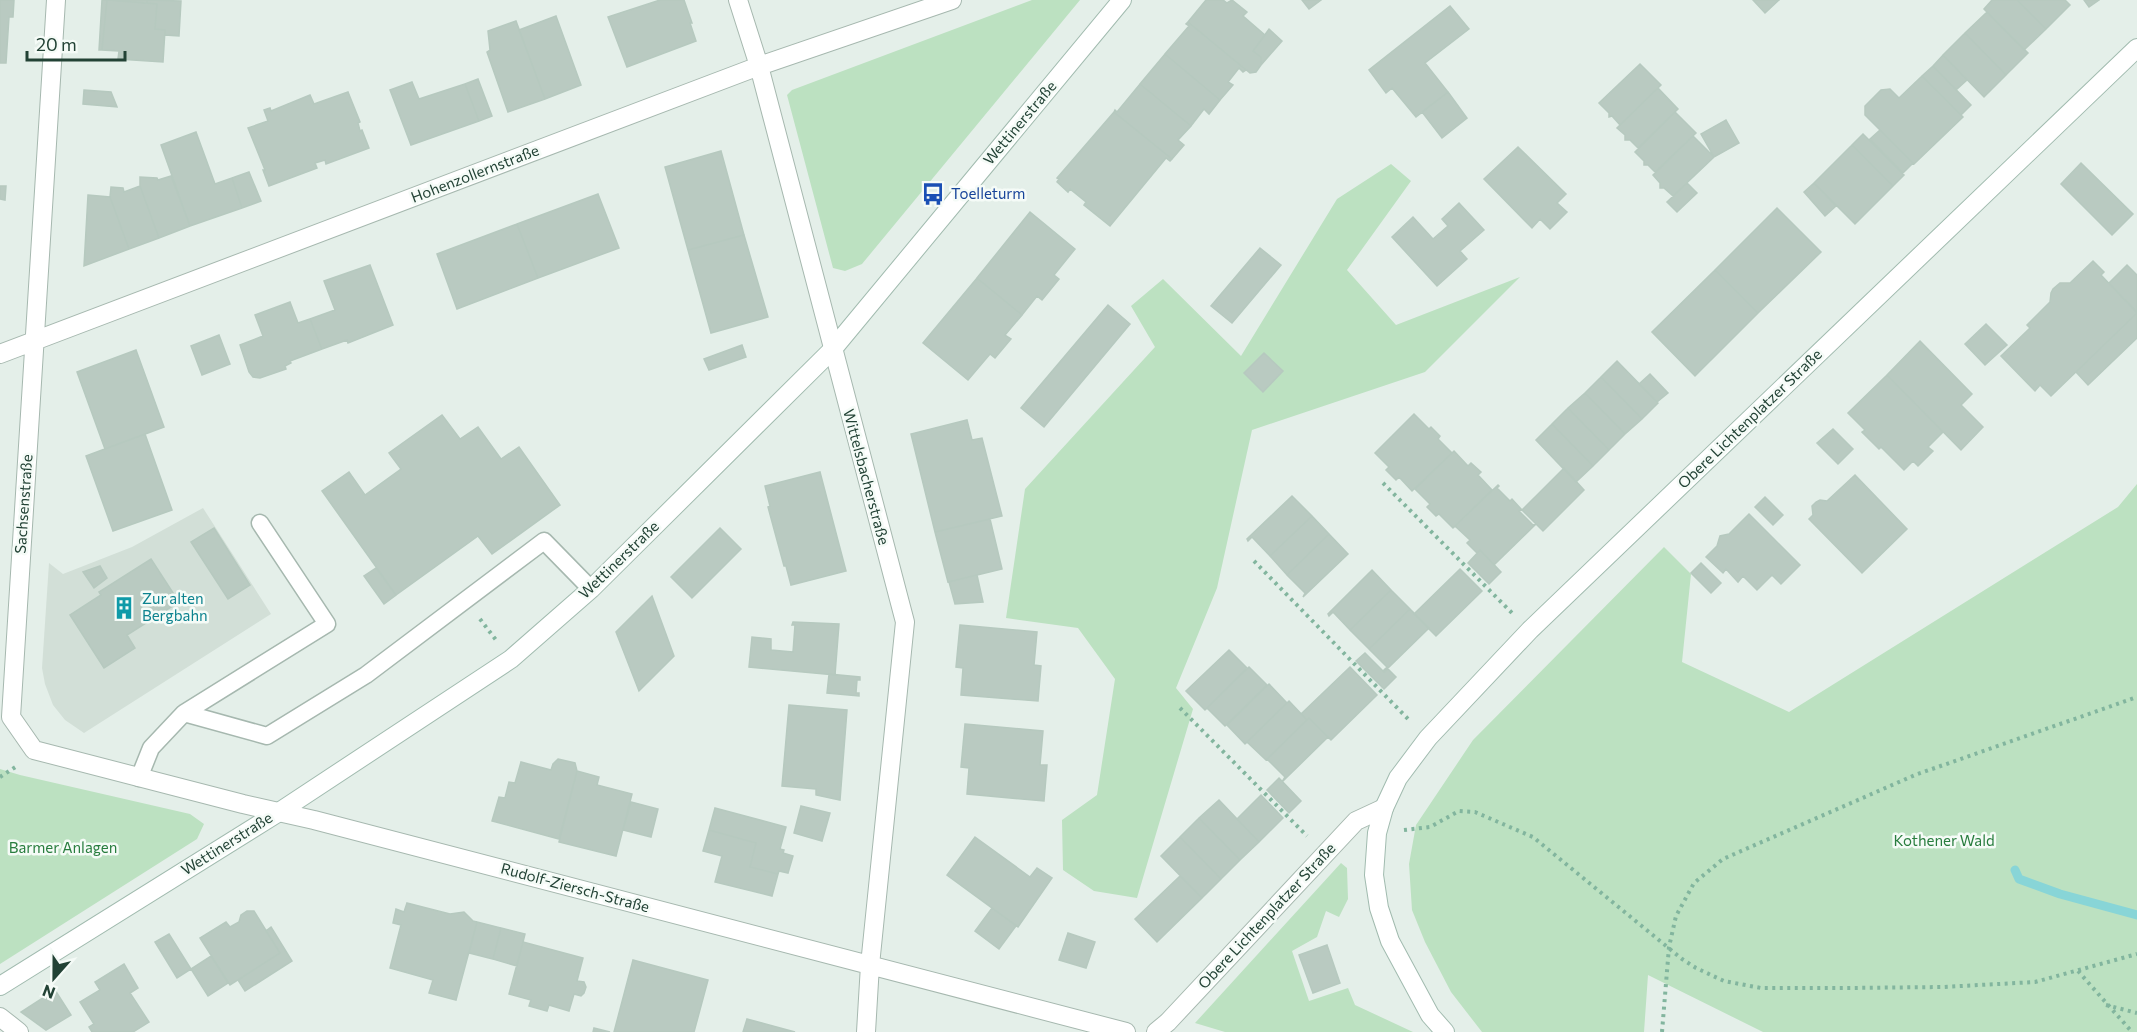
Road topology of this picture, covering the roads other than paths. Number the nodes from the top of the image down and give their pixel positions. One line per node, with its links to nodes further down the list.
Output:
1 (56, 0): 7 (street, Sachsenstraße)
2 (738, 0): 6 (street, Wittelsbacherstraße)
3 (952, 0): 6 (street, Hohenzollernstraße)
4 (1122, 0): 8 (street, Wettinerstraße)
5 (2137, 48): 14 (street, Obere Lichtenplatzer Straße)
6 (759, 66): 7 (street, Hohenzollernstraße); 8 (street, Wittelsbacherstraße)
7 (36, 341): 9 (street, Hohenzollernstraße); 13 (street, Sachsenstraße)
8 (832, 350): 11 (street, Wettinerstraße); 16 (street, Wittelsbacherstraße)
9 (0, 354)
10 (260, 523): 12 (lane)
11 (591, 589): 12 (lane); 15 (street, Wettinerstraße)
12 (184, 713): 13 (lane)
13 (139, 778): 15 (street, Sachsenstraße)
14 (1384, 808): 22 (street, Obere Lichtenplatzer Straße); 23 (street, Obere Lichtenplatzer Straße)
15 (279, 812): 16 (street, Rudolf-Ziersch-Straße); 17 (street, Wettinerstraße)
16 (870, 965): 20 (street); 21 (street, Rudolf-Ziersch-Straße)
17 (0, 986)
18 (0, 1017): 19 (street)
19 (20, 1032)
20 (866, 1032)
21 (1126, 1032)
22 (1156, 1032)
23 (1445, 1032)

